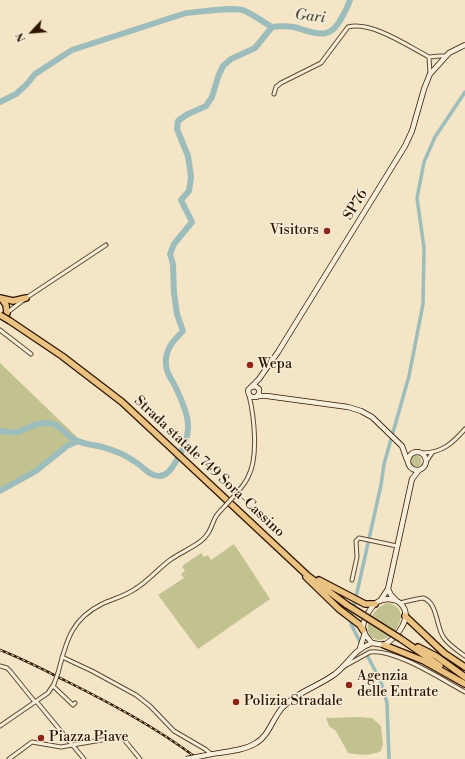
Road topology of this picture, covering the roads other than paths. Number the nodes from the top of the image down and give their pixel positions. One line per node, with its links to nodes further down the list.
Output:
1 (465, 45): 2 (street, SP76)
2 (446, 56): 3 (street); 4 (street, SP76)
3 (429, 57): 4 (street); 5 (street)
4 (430, 74): 14 (street, SP76)
5 (274, 94)
6 (106, 245): 8 (street)
7 (1, 298): 8 (highway); 9 (highway)
8 (26, 298): 9 (street)
9 (7, 313): 11 (street)
10 (0, 315): 30 (highway, Strada statale 749 Sora-Cassino, bridge)
11 (0, 318)
12 (0, 330): 13 (street)
13 (30, 354)
14 (259, 379): 15 (street, SP76); 16 (street, SP76)
15 (251, 387): 16 (street); 17 (street)
16 (258, 393): 17 (street); 18 (street); 20 (street)
17 (249, 395): 18 (street)
18 (251, 404): 44 (street, bridge)
19 (465, 429): 23 (street)
20 (402, 446): 21 (street); 24 (street)
21 (415, 452): 22 (street); 24 (street)
22 (422, 453): 23 (street); 25 (street)
23 (432, 453): 25 (street)
24 (408, 460): 26 (street)
25 (426, 462): 27 (street)
26 (409, 466): 27 (street); 28 (street)
27 (419, 470): 28 (street)
28 (412, 478): 29 (street)
29 (397, 546): 31 (street); 32 (street)
30 (290, 559): 33 (highway); 37 (highway); 38 (highway, Strada statale 749 Sora-Cassino, bridge)
31 (352, 580)
32 (388, 588): 33 (street); 34 (street)
33 (377, 602): 34 (street); 37 (street)
34 (398, 602): 35 (street); 36 (street)
35 (410, 602): 36 (street); 43 (street)
36 (404, 614): 40 (street); 47 (highway)
37 (364, 632): 39 (street); 41 (street)
38 (401, 639): 42 (highway, Strada statale 749 Sora-Cassino); 49 (highway, Strada statale 749 Sora-Cassino)
39 (372, 643): 40 (street); 41 (street)
40 (384, 645): 49 (highway)
41 (360, 648): 46 (street)
42 (436, 656): 47 (highway); 48 (highway, Strada statale 749 Sora-Cassino)
43 (465, 656)
44 (62, 657): 50 (street, bridge); 56 (street)
45 (0, 666): 52 (street)
46 (341, 667): 51 (street); 56 (street)
47 (465, 668)
48 (465, 677)
49 (465, 683)
50 (54, 685): 52 (street); 53 (street)
51 (465, 692)
52 (35, 702): 54 (street); 55 (street)
53 (75, 703)
54 (0, 726)
55 (71, 744): 57 (street); 58 (street); 59 (street)
56 (211, 754): 60 (street, bridge)
57 (9, 759)
58 (84, 759)
59 (140, 759)
60 (186, 759)

